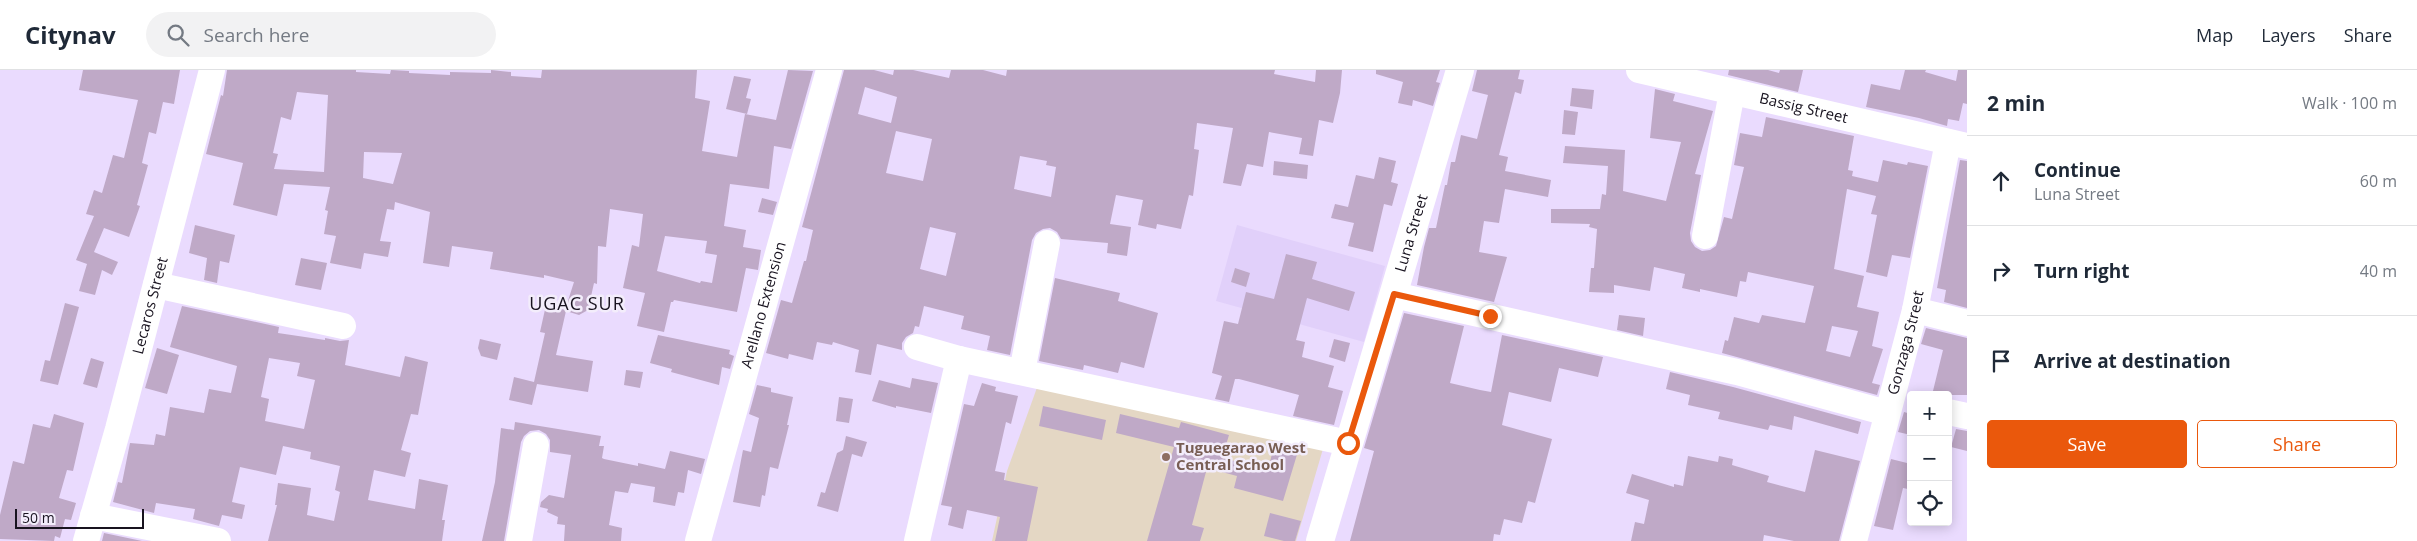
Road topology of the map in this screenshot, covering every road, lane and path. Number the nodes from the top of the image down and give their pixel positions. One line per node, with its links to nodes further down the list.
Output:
1 (212, 70): 9 (street, Lecaros Street)
2 (829, 70): 26 (street, Arellano Extension)
3 (1460, 70): 10 (main road, Luna Street)
4 (1639, 70): 5 (street, Bassig Street)
5 (1732, 92): 6 (street, Bassig Street); 7 (street)
6 (1958, 144): 11 (street, Gonzaga Street)
7 (1705, 236)
8 (1047, 243): 16 (street)
9 (156, 285): 13 (street); 22 (street, Lecaros Street)
10 (1394, 294): 17 (street); 20 (main road, Luna Street)
11 (1915, 310): 12 (street); 17 (street, Gonzaga Street)
12 (1967, 322)
13 (343, 326)
14 (917, 347): 15 (street)
15 (959, 359): 16 (street); 27 (street)
16 (1022, 372): 20 (street)
17 (1896, 405): 29 (street, Gonzaga Street)
18 (1952, 413): 19 (street)
19 (1967, 416)
20 (1348, 443): 28 (main road, Luna Street)
21 (536, 445): 25 (street)
22 (93, 516): 23 (street, Lecaros Street); 24 (street)
23 (86, 541)
24 (218, 541)
25 (519, 541)
26 (698, 541)
27 (917, 541)
28 (1320, 541)
29 (1854, 541)

